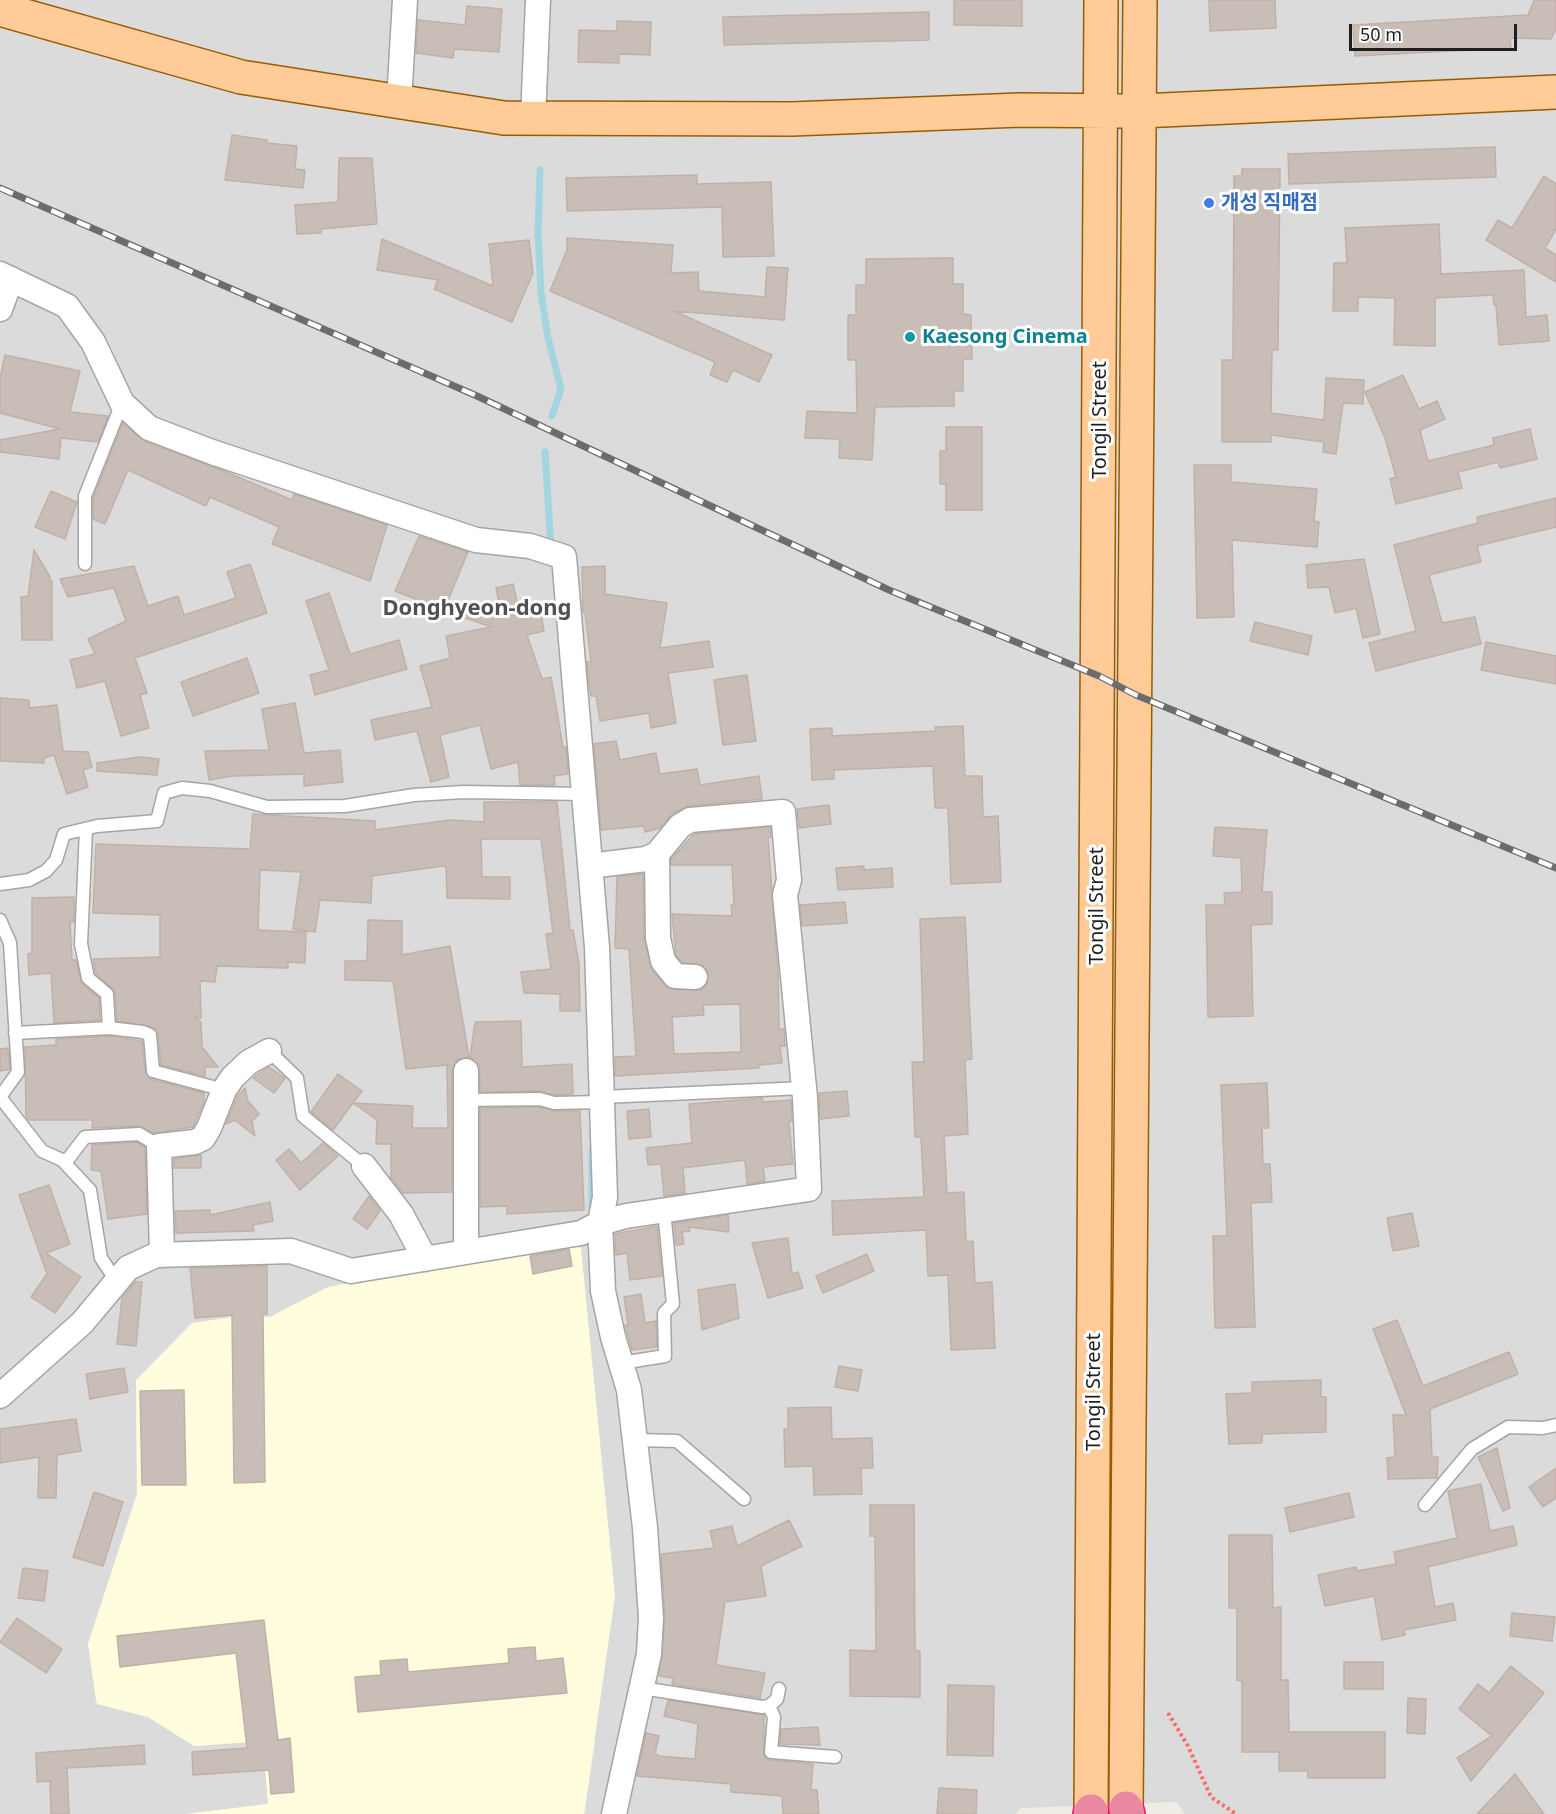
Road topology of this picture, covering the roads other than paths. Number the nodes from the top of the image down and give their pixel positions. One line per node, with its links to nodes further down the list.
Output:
1 (405, 0): 7 (street)
2 (538, 0): 10 (street)
3 (1101, 0): 8 (main road, Tongil Street)
4 (1140, 0): 9 (main road, Tongil Street)
5 (0, 9): 7 (main road)
6 (1556, 92): 9 (main road)
7 (399, 102): 10 (main road)
8 (1102, 111): 9 (main road); 10 (main road); 50 (main road, Tongil Street)
9 (1141, 111): 49 (main road, Tongil Street)
10 (533, 118)
11 (5, 277): 12 (street); 13 (street)
12 (0, 309)
13 (122, 403): 14 (lane); 15 (street)
14 (84, 564)
15 (579, 794): 16 (lane); 18 (street)
16 (86, 829): 19 (lane); 22 (lane)
17 (657, 854): 18 (street); 21 (street); 26 (street)
18 (590, 866): 29 (street)
19 (0, 884)
20 (0, 920): 23 (lane)
21 (695, 977)
22 (109, 1028): 23 (lane); 27 (lane)
23 (15, 1033): 31 (lane)
24 (269, 1051): 27 (street); 32 (lane)
25 (466, 1071): 28 (street)
26 (804, 1088): 29 (lane); 33 (street)
27 (224, 1090): 30 (street)
28 (466, 1100): 29 (lane); 35 (street)
29 (597, 1101): 34 (street)
30 (159, 1146): 31 (lane); 36 (street)
31 (65, 1163): 38 (lane)
32 (364, 1166): 37 (street)
33 (664, 1210): 34 (street); 39 (lane)
34 (593, 1226): 35 (street); 39 (street)
35 (466, 1252): 37 (street)
36 (162, 1255): 37 (street); 38 (street)
37 (425, 1259)
38 (117, 1282): 40 (street)
39 (621, 1363): 42 (street)
40 (0, 1395)
41 (1556, 1425): 44 (lane)
42 (636, 1440): 43 (lane); 45 (street)
43 (744, 1499)
44 (1425, 1505)
45 (642, 1688): 47 (lane); 51 (street)
46 (779, 1689): 47 (lane)
47 (770, 1706): 48 (lane)
48 (835, 1756)
49 (1126, 1812)
50 (1091, 1813)
51 (614, 1814)

